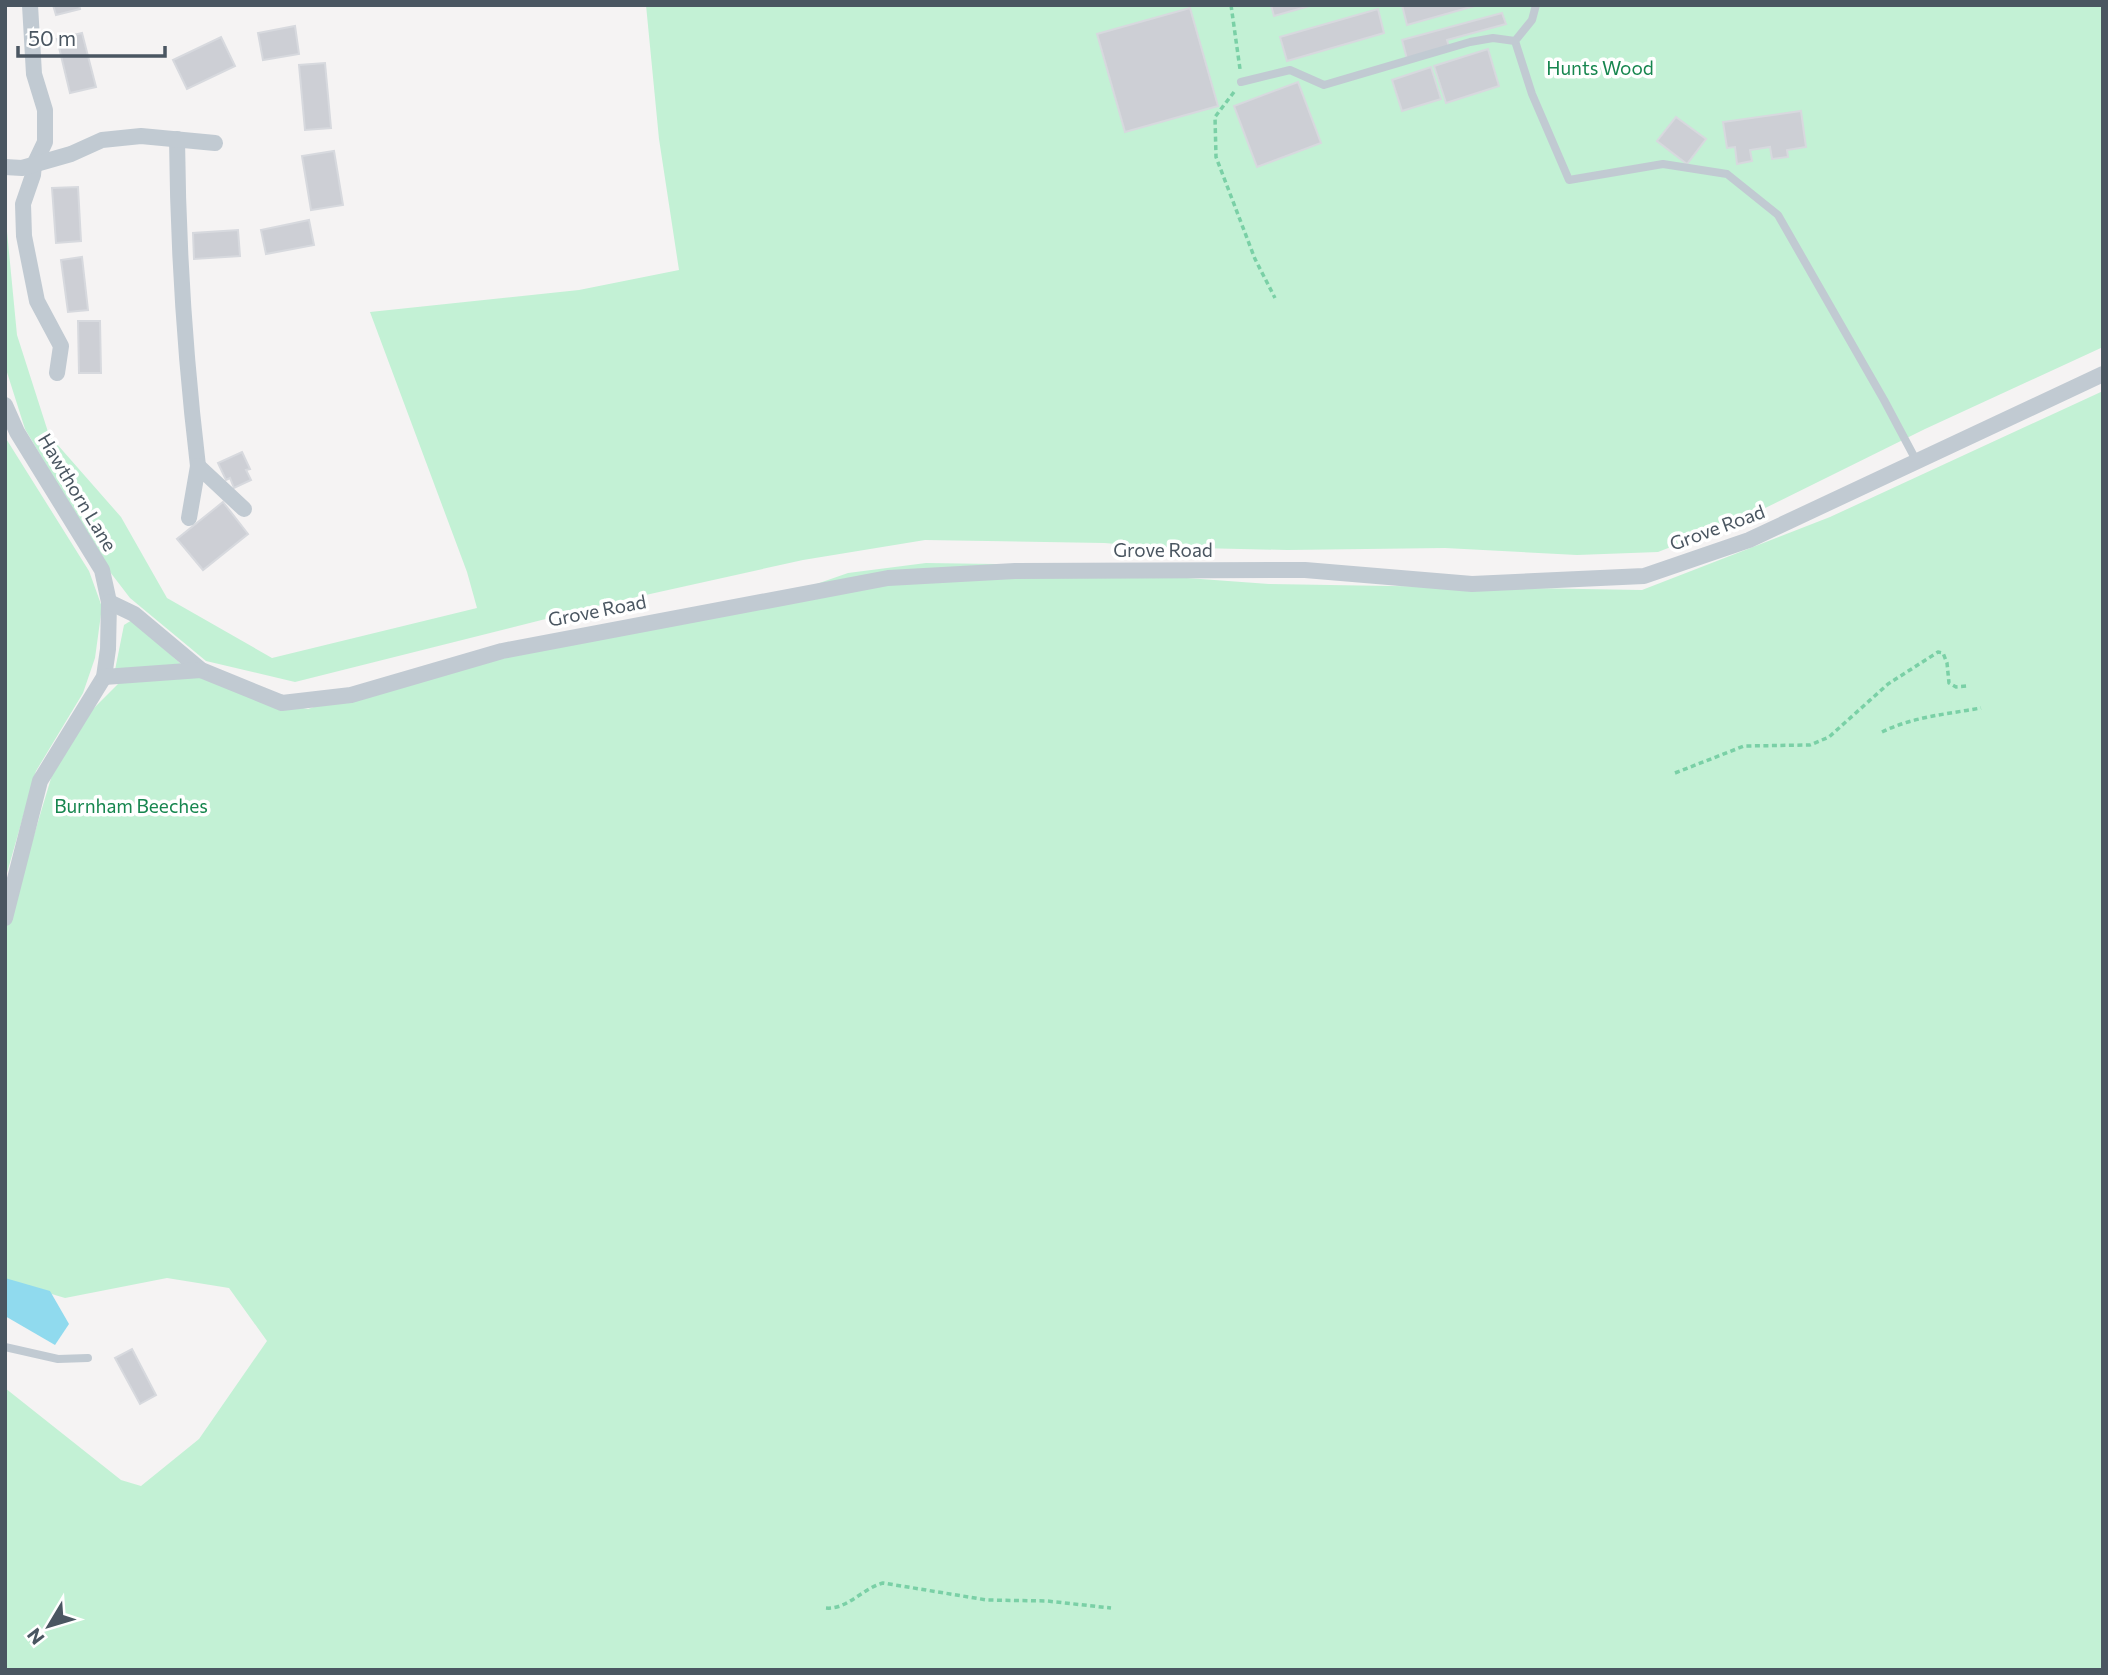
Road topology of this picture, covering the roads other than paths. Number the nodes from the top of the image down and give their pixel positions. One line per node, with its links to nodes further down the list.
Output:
1 (30, 5): 7 (street)
2 (1535, 5): 3 (lane)
3 (1515, 41): 4 (lane); 13 (lane)
4 (1241, 82)
5 (177, 139): 6 (street); 7 (street); 14 (street)
6 (215, 143)
7 (34, 165): 8 (street); 9 (street)
8 (5, 167)
9 (57, 373)
10 (2103, 374): 13 (street, Grove Road)
11 (5, 405): 12 (street, Hawthorn Lane)
12 (11, 434): 17 (street, Hawthorn Lane)
13 (1917, 462): 18 (street, Grove Road)
14 (198, 466): 15 (street); 16 (street)
15 (244, 509)
16 (189, 518)
17 (109, 602): 18 (street, Grove Road); 19 (street, Hawthorn Lane)
18 (201, 670): 19 (street, Grove Road)
19 (104, 677): 20 (street)
20 (5, 918)
21 (5, 1346): 22 (lane)
22 (88, 1358)

